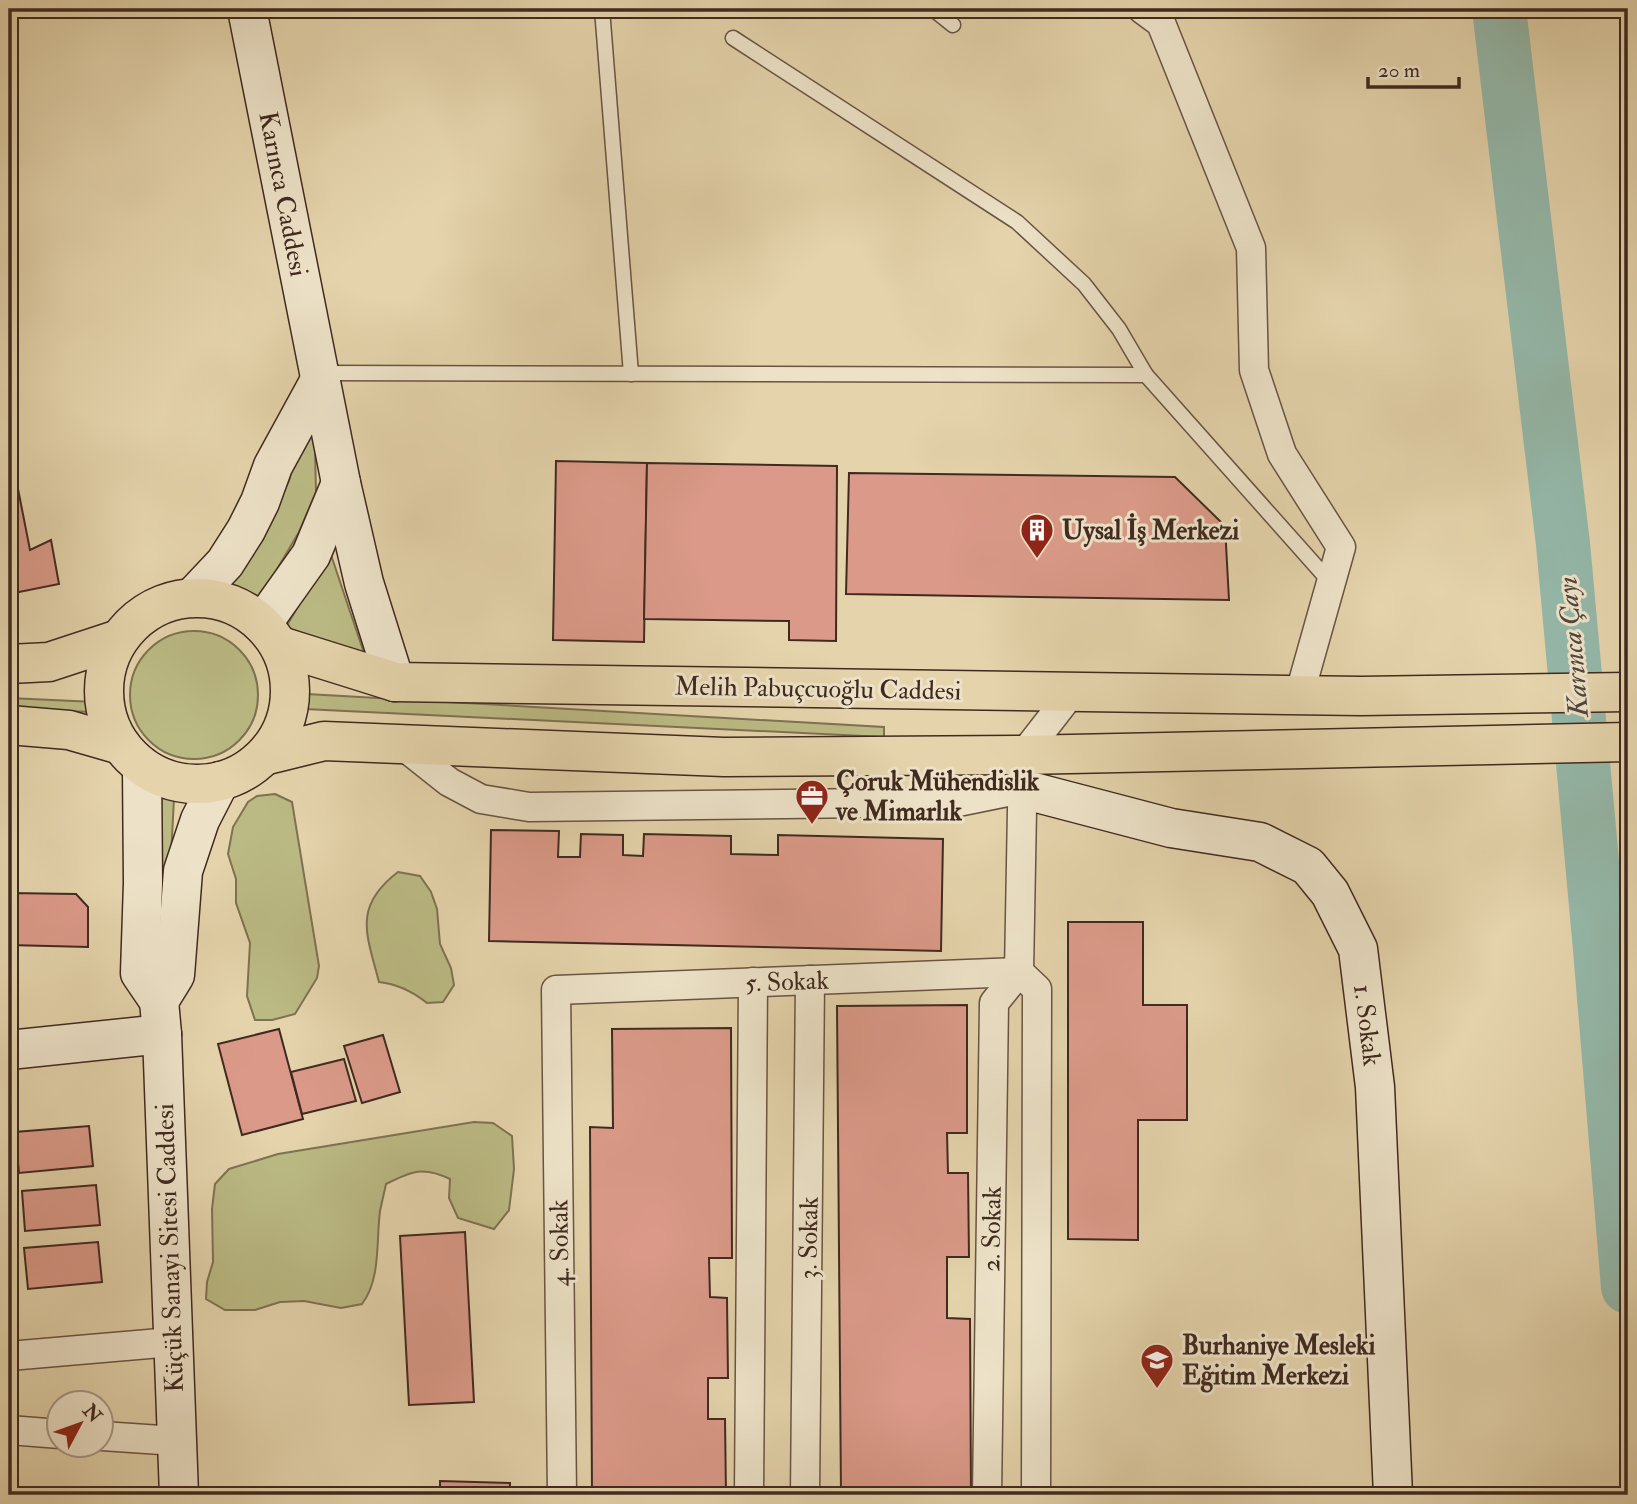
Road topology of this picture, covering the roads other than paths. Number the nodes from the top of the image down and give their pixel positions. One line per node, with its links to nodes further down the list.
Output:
1 (247, 9): 9 (street, Karınca Caddesi)
2 (601, 9): 7 (lane)
3 (933, 9): 5 (lane)
4 (1142, 9): 11 (street)
5 (953, 25)
6 (733, 38): 8 (lane)
7 (631, 374): 8 (lane); 9 (lane)
8 (1146, 375): 11 (lane)
9 (320, 377): 10 (street, Karınca Caddesi); 12 (street)
10 (341, 483): 13 (street); 16 (street, Karınca Caddesi)
11 (1331, 583): 19 (street)
12 (194, 597): 13 (main road); 14 (main road)
13 (271, 635): 16 (main road, Melih Pabuçcuoğlu Caddesi); 23 (main road)
14 (119, 639): 15 (main road); 24 (main road)
15 (9, 664)
16 (395, 682): 17 (main road, Melih Pabuçcuoğlu Caddesi)
17 (1072, 692): 19 (main road, Melih Pabuçcuoğlu Caddesi); 25 (street)
18 (1628, 692): 19 (main road, Melih Pabuçcuoğlu Caddesi)
19 (1299, 696)
20 (9, 725): 24 (main road)
21 (1628, 741): 25 (main road)
22 (401, 744): 23 (main road); 25 (main road); 25 (street)
23 (267, 755): 26 (main road)
24 (132, 756): 26 (main road); 31 (street)
25 (1023, 772): 27 (street); 45 (street, 1. Sokak)
26 (220, 781): 31 (street)
27 (1018, 972): 28 (street, 5. Sokak); 43 (street, 2. Sokak); 44 (street, 2. Sokak)
28 (810, 980): 29 (street, 5. Sokak); 42 (street, 3. Sokak)
29 (753, 982): 30 (street, 5. Sokak); 41 (street)
30 (556, 990): 40 (street, 4. Sokak)
31 (160, 1018): 32 (street); 33 (street, Küçük Sanayi Sitesi Caddesi)
32 (9, 1050)
33 (172, 1342): 34 (street); 38 (street, Küçük Sanayi Sitesi Caddesi)
34 (9, 1356)
35 (9, 1430): 36 (street)
36 (46, 1433)
37 (116, 1437): 38 (street)
38 (176, 1441): 39 (street, Küçük Sanayi Sitesi Caddesi)
39 (179, 1495)
40 (562, 1495)
41 (748, 1495)
42 (805, 1495)
43 (987, 1495)
44 (1036, 1495)
45 (1393, 1495)

